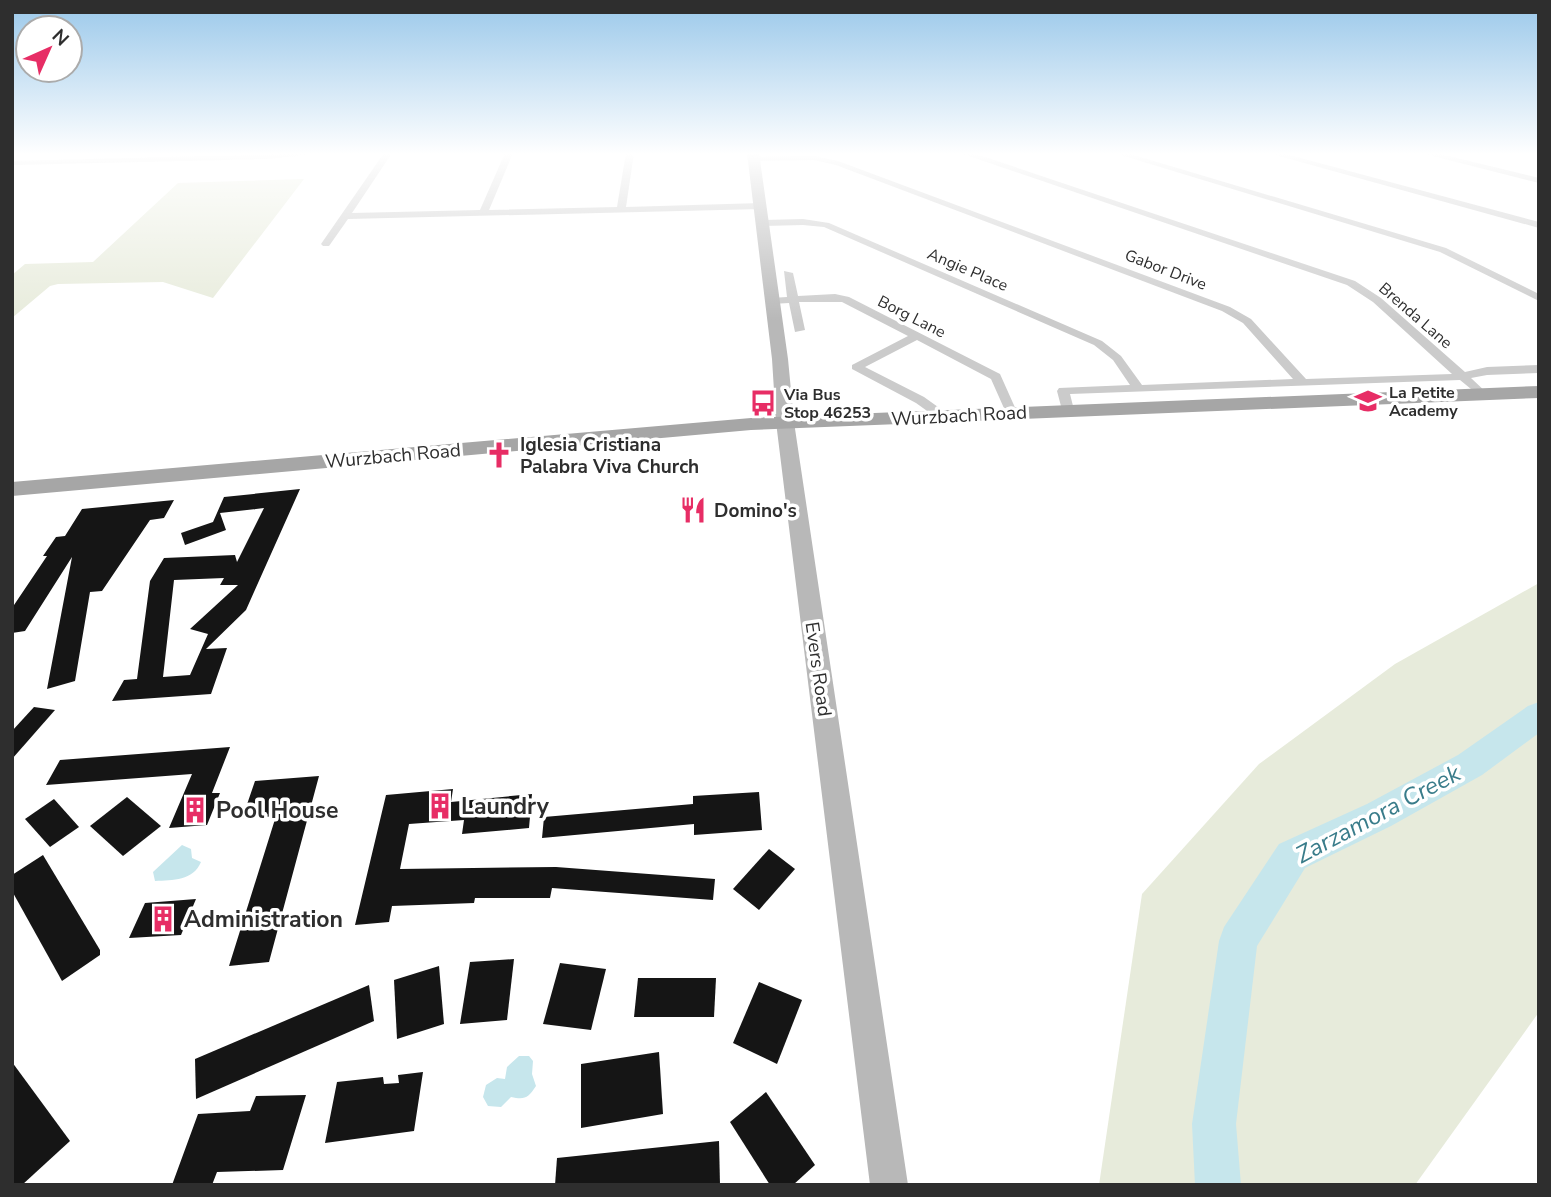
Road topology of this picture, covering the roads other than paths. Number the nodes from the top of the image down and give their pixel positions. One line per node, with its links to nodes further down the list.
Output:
1 (350, 209): 11 (street)
2 (485, 209): 9 (street)
3 (621, 209): 9 (street, Angie Place); 10 (street, Angie Place)
4 (761, 209): 10 (main road, Evers Road)
5 (960, 209): 21 (street, Gabor Drive)
6 (1130, 209): 20 (street, Brenda Lane)
7 (1305, 209): 15 (street)
8 (1479, 209): 12 (street)
9 (483, 213): 11 (street, Angie Place)
10 (762, 214): 16 (main road, Evers Road); 22 (street, Angie Place)
11 (345, 216): 13 (street)
12 (1539, 225)
13 (326, 244)
14 (789, 273): 16 (street)
15 (1539, 298)
16 (783, 301): 17 (street); 18 (street, Borg Lane); 28 (main road, Evers Road)
17 (799, 330)
18 (917, 336): 26 (street, Borg Lane); 27 (street)
19 (1539, 369): 20 (street)
20 (1462, 377): 21 (street); 24 (street, Brenda Lane)
21 (1303, 383): 22 (street)
22 (1139, 389): 25 (street)
23 (1539, 392): 24 (main road, Wurzbach Road)
24 (1482, 394): 25 (main road, Wurzbach Road)
25 (1068, 410): 26 (main road, Wurzbach Road)
26 (1011, 412): 27 (main road, Wurzbach Road)
27 (941, 415): 28 (main road, Wurzbach Road)
28 (785, 422): 29 (main road, Wurzbach Road); 30 (main road, Evers Road)
29 (12, 489)
30 (889, 1185)

